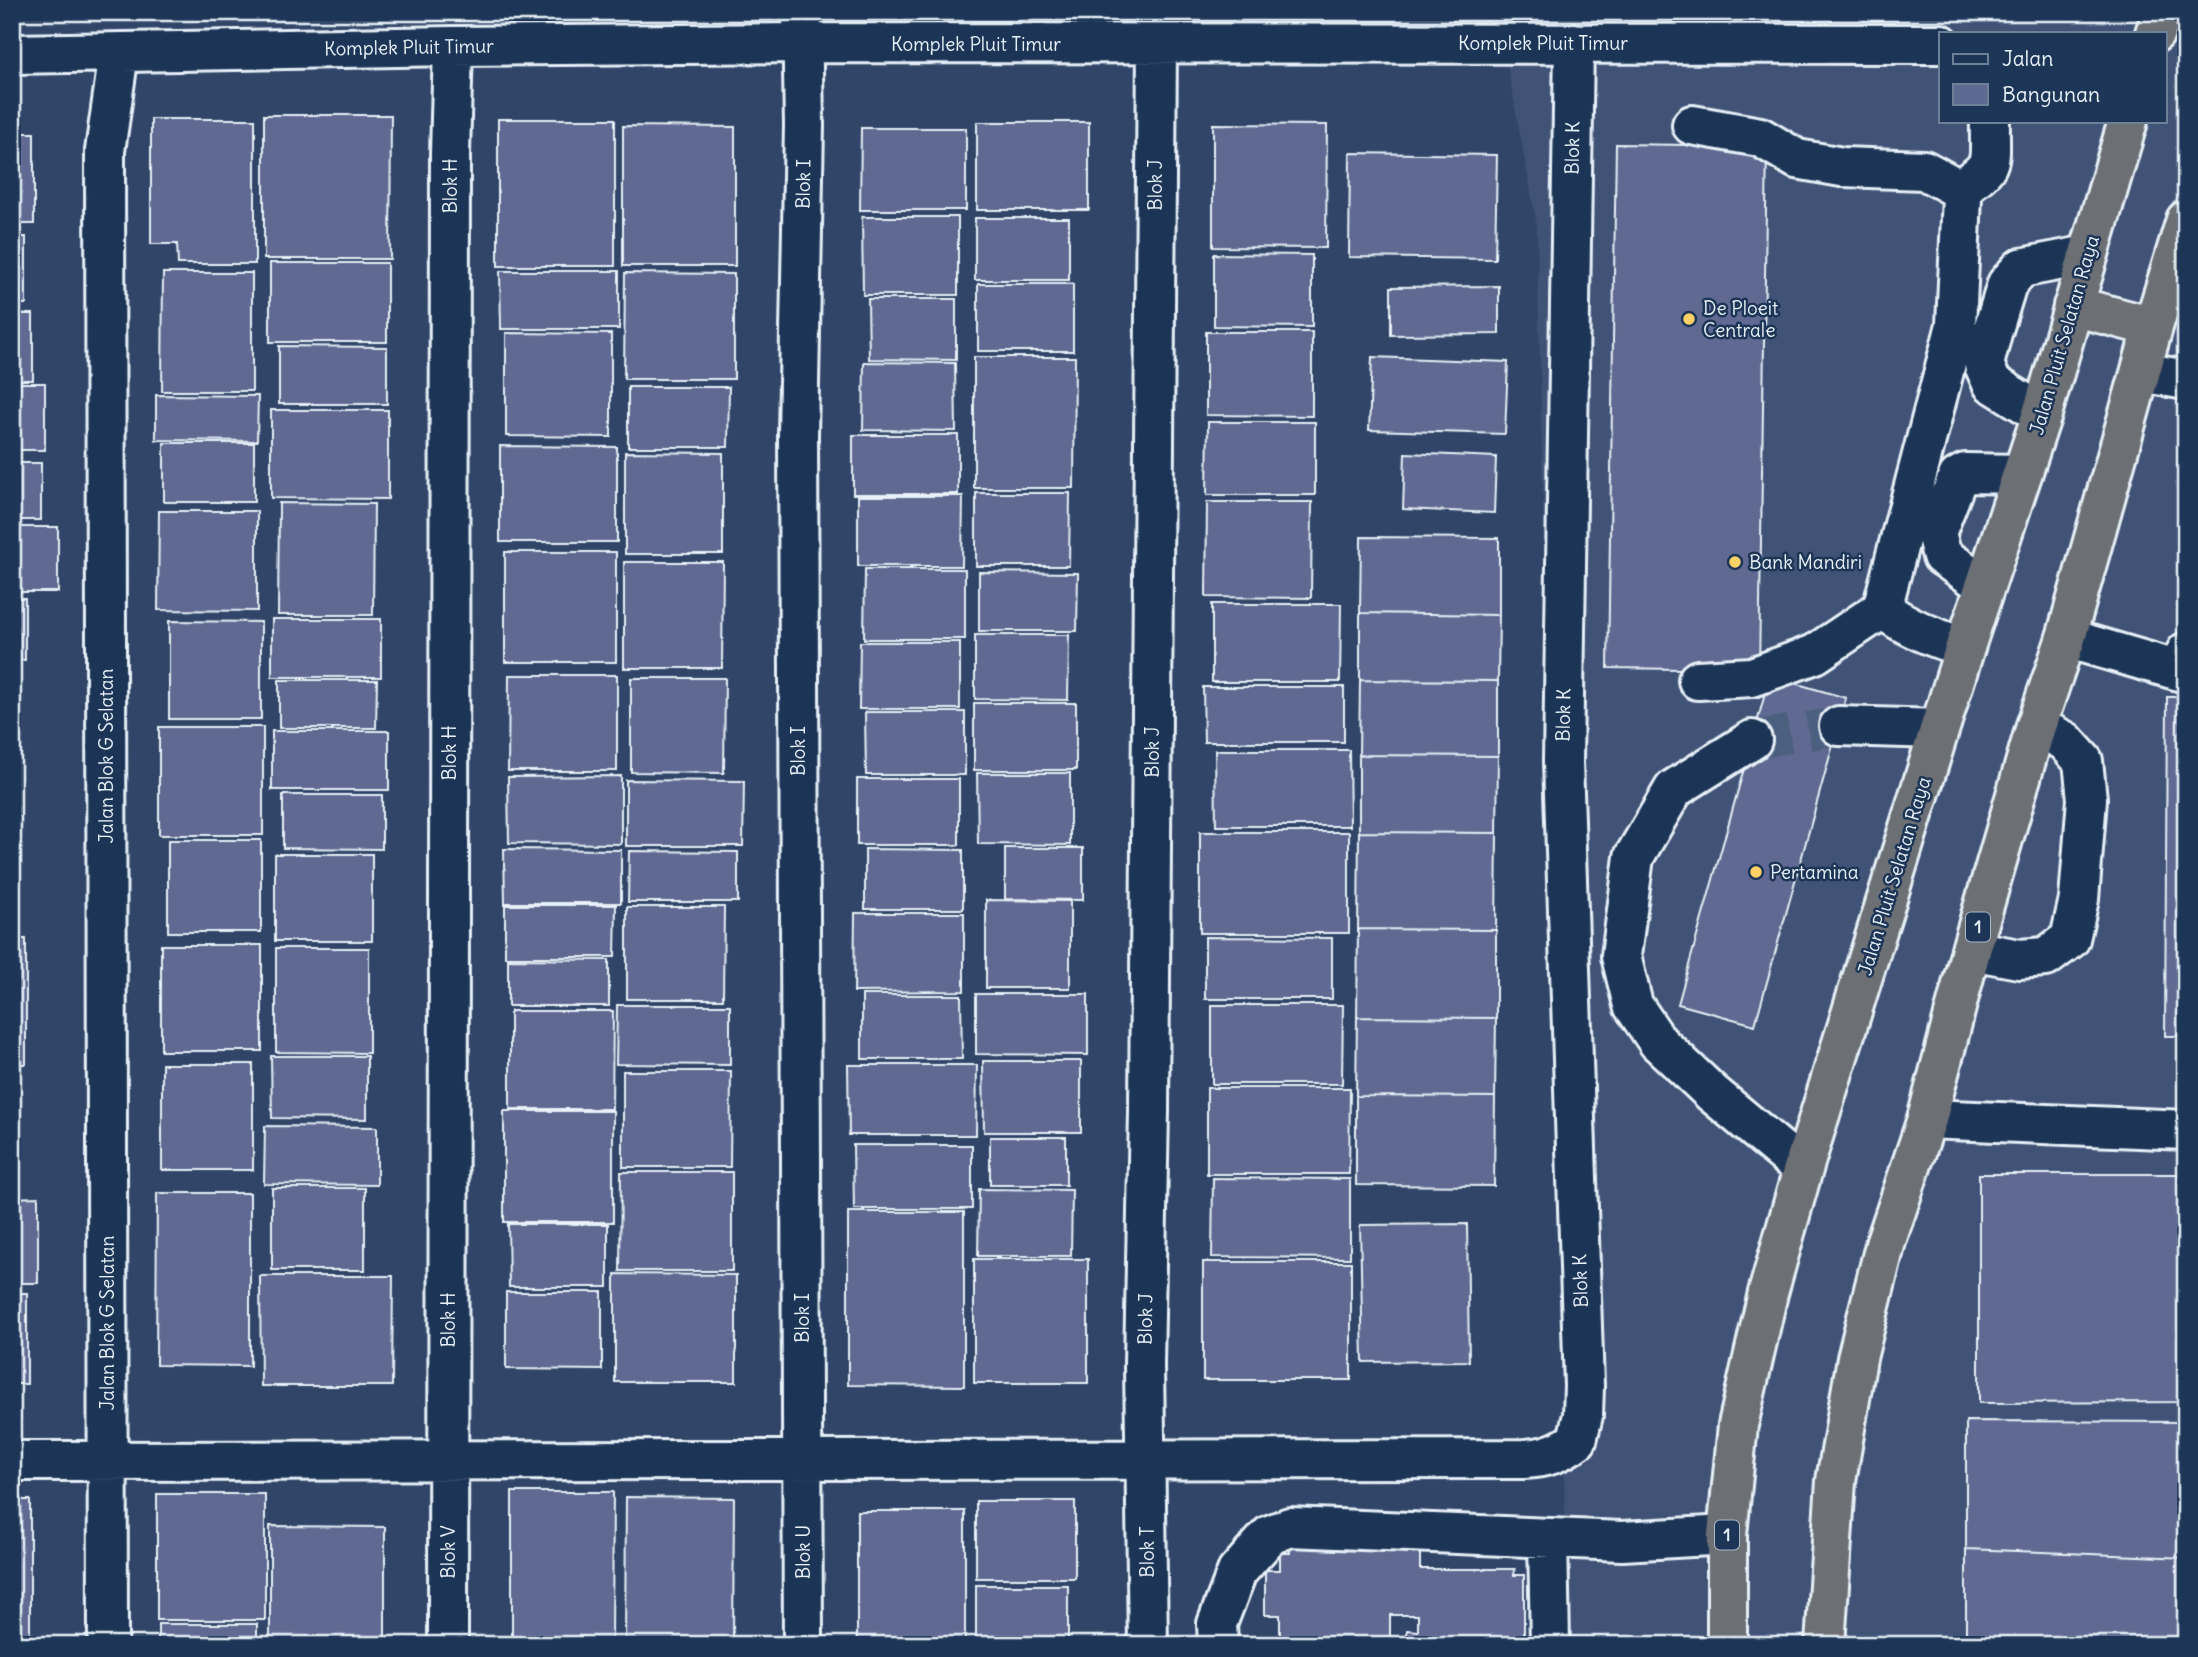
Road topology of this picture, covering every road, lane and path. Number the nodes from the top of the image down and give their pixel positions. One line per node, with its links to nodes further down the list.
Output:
1 (2163, 12): 3 (highway)
2 (802, 28): 5 (street, Komplek Pluit Timur); 7 (street, Komplek Pluit Timur); 38 (street, Blok I)
3 (2155, 32)
4 (1574, 43): 5 (street, Komplek Pluit Timur); 6 (street, Komplek Pluit Timur); 36 (street, Blok K)
5 (1157, 44): 36 (street, Blok J)
6 (1939, 44)
7 (453, 46): 8 (street, Komplek Pluit Timur); 37 (street, Blok H)
8 (118, 53): 9 (street, Komplek Pluit Timur); 40 (street, Jalan Blok G Selatan)
9 (12, 54)
10 (1990, 122): 13 (street)
11 (2128, 122): 15 (highway, Jalan Pluit Selatan Raya / 1)
12 (1692, 125): 13 (street)
13 (1959, 189): 23 (street)
14 (2186, 220): 16 (highway, 1)
15 (2088, 255): 17 (highway, Jalan Pluit Selatan Raya / 1); 20 (street)
16 (2167, 305): 17 (highway); 18 (highway, 1)
17 (2073, 306): 20 (highway, Jalan Pluit Selatan Raya / 1)
18 (2141, 372): 19 (street); 24 (highway, 1)
19 (2186, 380)
20 (2042, 414): 21 (highway, Jalan Pluit Selatan Raya / 1)
21 (2022, 474): 22 (highway, Jalan Pluit Selatan Raya / 1); 22 (street)
22 (1985, 585): 25 (highway, Jalan Pluit Selatan Raya / 1)
23 (1882, 609): 25 (street); 27 (street)
24 (2066, 638): 26 (street); 29 (highway, 1)
25 (1965, 647): 30 (highway, Jalan Pluit Selatan Raya / 1)
26 (2185, 666)
27 (1698, 680)
28 (1839, 726): 30 (street)
29 (2036, 726): 32 (highway, 1); 32 (street)
30 (1939, 729): 35 (highway, Jalan Pluit Selatan Raya / 1)
31 (1752, 740): 35 (street)
32 (1971, 950): 33 (highway, 1)
33 (1927, 1119): 34 (street); 50 (highway, 1)
34 (2186, 1130)
35 (1803, 1169): 41 (highway, Jalan Pluit Selatan Raya / 1)
36 (1147, 1459): 38 (street); 46 (street, Blok T)
37 (448, 1460): 38 (street); 40 (street); 44 (street, Blok V)
38 (803, 1460): 45 (street, Blok U)
39 (12, 1461): 40 (street)
40 (107, 1461): 43 (street, Jalan Blok G Selatan)
41 (1727, 1535): 42 (street); 49 (highway, Jalan Pluit Selatan Raya / 1)
42 (1548, 1538): 47 (street); 48 (street)
43 (108, 1645)
44 (448, 1645)
45 (803, 1645)
46 (1148, 1645)
47 (1218, 1645)
48 (1550, 1645)
49 (1727, 1645)
50 (1825, 1645)

